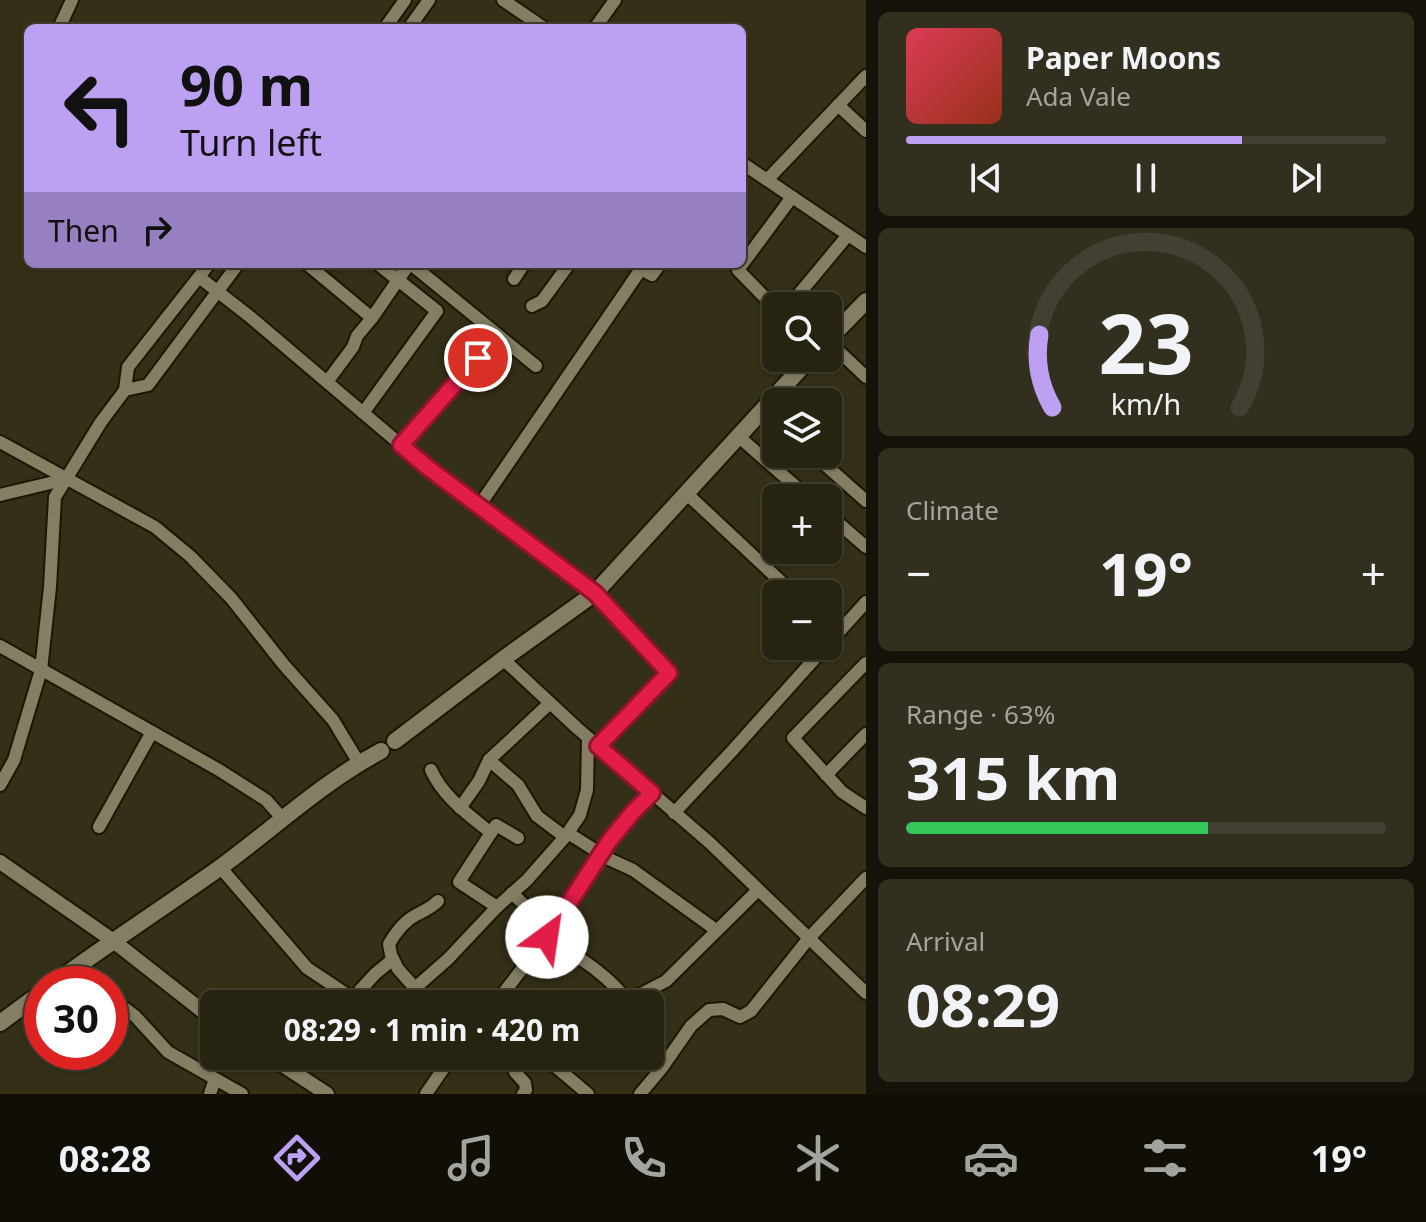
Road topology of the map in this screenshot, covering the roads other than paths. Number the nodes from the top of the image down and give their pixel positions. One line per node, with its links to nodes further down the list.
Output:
1 (72, 0): 8 (street)
2 (405, 0): 9 (street)
3 (503, 0): 7 (street)
4 (529, 0): 7 (street)
5 (615, 0): 12 (street)
6 (422, 3): 10 (street)
7 (520, 12): 11 (street)
8 (61, 24)
9 (388, 24)
10 (411, 24)
11 (538, 24)
12 (598, 24)
13 (866, 76): 14 (street)
14 (838, 105): 15 (street); 17 (street)
15 (866, 131)
16 (746, 166): 17 (street)
17 (767, 180): 18 (street)
18 (792, 197): 19 (street); 21 (street)
19 (848, 235): 20 (street); 36 (street)
20 (866, 247)
21 (746, 259)
22 (206, 268): 32 (street)
23 (235, 268): 35 (street)
24 (312, 268): 40 (street)
25 (383, 268): 34 (street)
26 (407, 268): 34 (street)
27 (415, 268): 42 (street)
28 (521, 268): 33 (street)
29 (566, 268): 39 (street)
30 (657, 268): 61 (street)
31 (739, 268): 37 (street)
32 (199, 277): 35 (street); 49 (street)
33 (514, 279)
34 (398, 280): 40 (street); 51 (street)
35 (218, 291): 47 (street); 49 (street)
36 (801, 292)
37 (762, 295)
38 (866, 301): 41 (main road)
39 (532, 306)
40 (372, 318): 47 (street)
41 (842, 326)
42 (498, 337): 44 (street); 54 (street)
43 (842, 354): 46 (street)
44 (536, 366)
45 (797, 372): 48 (main road)
46 (866, 377)
47 (327, 382): 51 (street)
48 (782, 388)
49 (123, 393): 56 (street)
50 (762, 410): 52 (main road)
51 (363, 413): 54 (street)
52 (738, 436): 57 (street); 58 (main road)
53 (0, 442): 56 (street)
54 (401, 445): 61 (street)
55 (829, 468): 60 (street)
56 (67, 479): 59 (street); 72 (street); 78 (street)
57 (793, 484)
58 (686, 493): 64 (street); 65 (main road)
59 (0, 495)
60 (866, 501)
61 (479, 506): 65 (street)
62 (842, 526): 63 (street)
63 (866, 547)
64 (779, 580)
65 (595, 593): 69 (main road); 76 (street)
66 (866, 602): 67 (street)
67 (842, 628)
68 (0, 646): 72 (street)
69 (503, 659): 73 (street); 78 (main road)
70 (814, 660): 85 (street)
71 (866, 663): 80 (street)
72 (41, 670): 74 (street); 81 (street)
73 (550, 703): 76 (street); 77 (street)
74 (152, 732): 86 (street); 87 (street)
75 (866, 734): 80 (street)
76 (593, 742): 82 (street); 89 (street)
77 (489, 760): 83 (street); 89 (street)
78 (359, 763): 86 (main road)
79 (431, 770): 83 (street)
80 (826, 775): 84 (street)
81 (0, 785)
82 (652, 793): 85 (street); 91 (street)
83 (460, 808): 88 (street)
84 (866, 808)
85 (674, 813): 95 (street)
86 (282, 818): 93 (main road)
87 (99, 827)
88 (491, 833): 90 (street); 98 (street)
89 (566, 835): 91 (street); 96 (street)
90 (518, 838)
91 (601, 854): 99 (street); 100 (street)
92 (0, 862): 102 (street)
93 (220, 867): 102 (main road); 106 (street)
94 (866, 878): 101 (street)
95 (758, 890): 99 (street); 101 (street)
96 (512, 893): 98 (street); 100 (street)
97 (438, 901): 103 (street)
98 (497, 907): 105 (street)
99 (716, 930): 110 (street)
100 (547, 937): 108 (street); 109 (street)
101 (809, 938): 111 (street); 127 (street)
102 (112, 940): 104 (main road); 113 (street)
103 (393, 959): 105 (street); 107 (street)
104 (77, 966)
105 (415, 988)
106 (340, 990)
107 (364, 990)
108 (506, 990)
109 (619, 990)
110 (649, 990)
111 (866, 993)
112 (24, 1005): 115 (main road)
113 (200, 1009)
114 (128, 1011): 120 (street)
115 (0, 1023)
116 (290, 1070): 123 (street)
117 (442, 1070): 124 (street)
118 (517, 1070): 125 (street)
119 (560, 1070): 126 (street)
120 (212, 1077): 121 (street); 122 (street)
121 (210, 1094)
122 (242, 1094)
123 (327, 1094)
124 (426, 1094)
125 (523, 1094)
126 (588, 1094)
127 (640, 1094)

